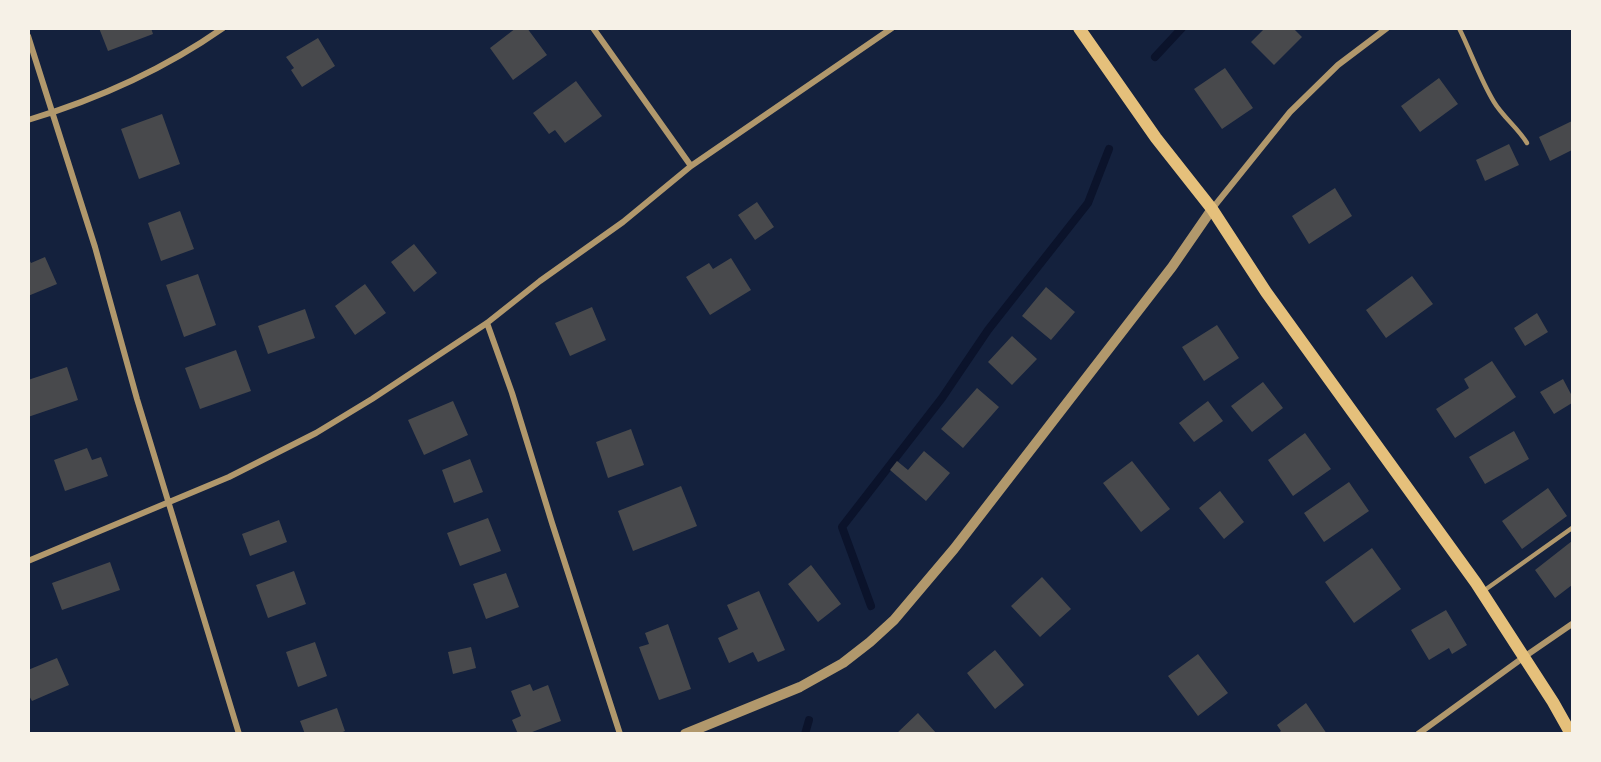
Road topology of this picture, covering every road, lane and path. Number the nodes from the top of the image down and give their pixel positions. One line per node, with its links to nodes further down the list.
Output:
1 (223, 28): 8 (street)
2 (593, 28): 11 (street)
3 (892, 28): 11 (street)
4 (1079, 28): 12 (main road)
5 (1387, 28): 12 (street)
6 (1459, 28): 10 (lane)
7 (28, 36): 8 (street)
8 (53, 112): 9 (street); 14 (street)
9 (28, 120)
10 (1527, 143)
11 (691, 166): 13 (street)
12 (1212, 209): 17 (main road); 22 (street)
13 (487, 323): 14 (street); 21 (street)
14 (170, 501): 16 (street); 20 (street)
15 (1572, 528): 17 (lane)
16 (28, 561)
17 (1482, 592): 19 (main road)
18 (1572, 624): 19 (street)
19 (1524, 657): 23 (street); 24 (main road)
20 (239, 734)
21 (620, 734)
22 (685, 734)
23 (1418, 734)
24 (1571, 734)

